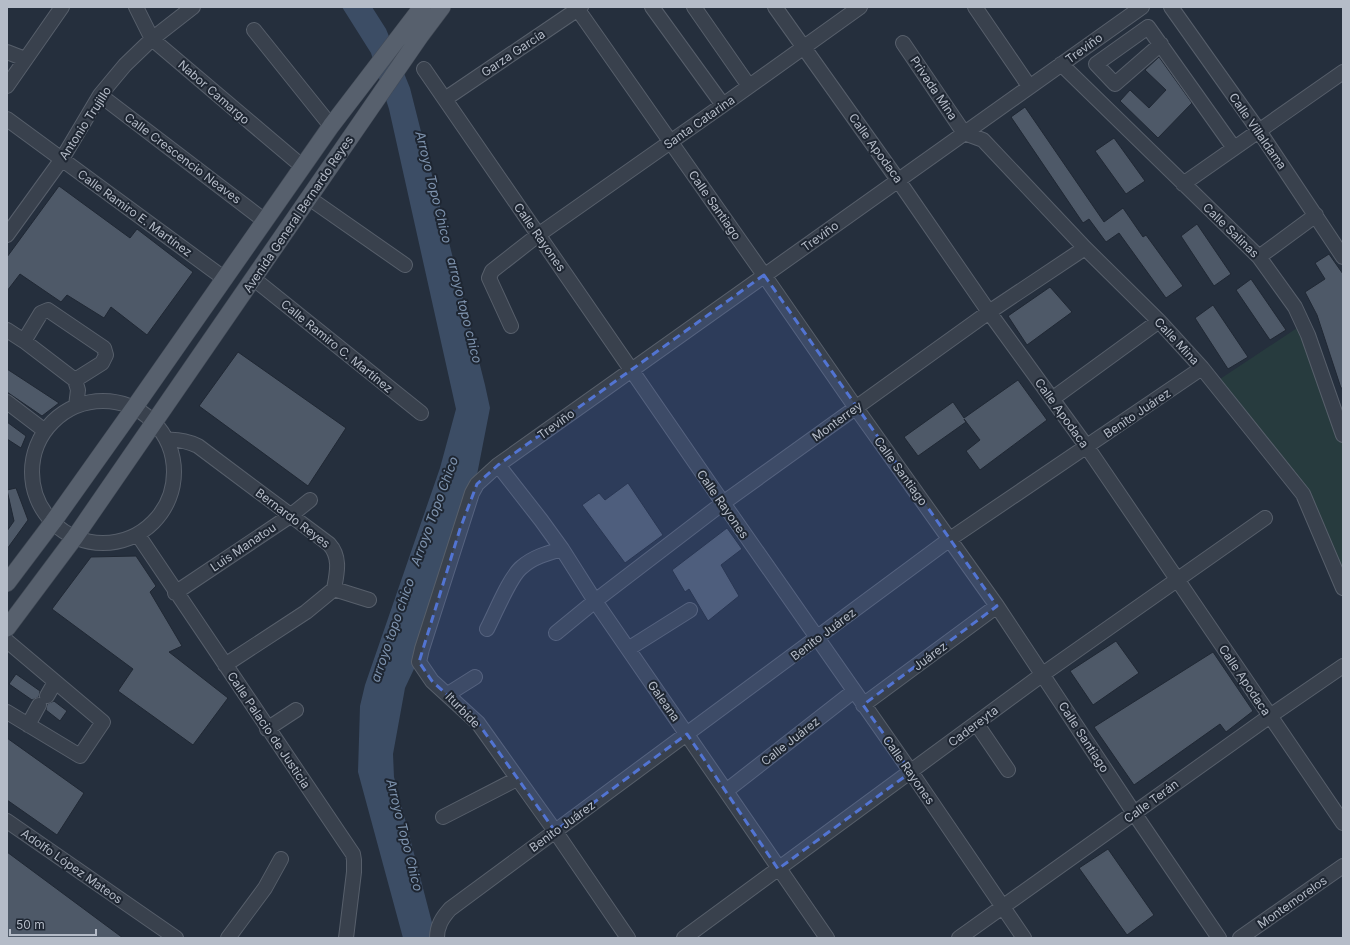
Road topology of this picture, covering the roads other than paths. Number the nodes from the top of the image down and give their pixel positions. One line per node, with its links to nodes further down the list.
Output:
1 (62, 7): 20 (street)
2 (136, 7): 15 (street, Nabor Camargo)
3 (193, 7): 15 (street, Antonio Trujillo)
4 (422, 7): 31 (main road, Avenida General Bernardo Reyes)
5 (442, 7): 40 (main road, Avenida General Bernardo Reyes)
6 (652, 7): 29 (street)
7 (694, 7): 25 (street)
8 (775, 7): 18 (street, Calle Apodaca)
9 (860, 7): 18 (street, Santa Catarina)
10 (975, 7): 26 (street)
11 (1142, 7): 21 (street, Treviño)
12 (1171, 7): 32 (street, Calle Villaldama)
13 (578, 8): 28 (street, Garza García); 34 (street, Calle Santiago)
14 (254, 30): 31 (street)
15 (152, 39): 27 (street, Antonio Trujillo); 37 (street, Nabor Camargo)
16 (903, 43): 33 (street, Privada Mina)
17 (1162, 44): 35 (street)
18 (804, 48): 25 (street, Santa Catarina); 38 (street, Calle Apodaca)
19 (7, 52): 20 (street)
20 (25, 59): 24 (street)
21 (1061, 64): 26 (street, Treviño); 39 (street, Calle Salinas)
22 (424, 69): 28 (street, Calle Rayones)
23 (1343, 72): 32 (street)
24 (7, 86)
25 (749, 86): 29 (street, Santa Catarina)
26 (1029, 86): 33 (street, Treviño)
27 (100, 96): 36 (street, Antonio Trujillo); 42 (street, Calle Crescencio Neaves)
28 (445, 99): 44 (street, Calle Rayones)
29 (723, 105): 34 (street, Santa Catarina)
30 (7, 119): 36 (street, Calle Ramiro E. Martínez)
31 (331, 126): 37 (main road, Avenida General Bernardo Reyes)
32 (1258, 131): 35 (street); 41 (street, Calle Villaldama)
33 (964, 133): 38 (street, Treviño); 45 (street, Calle Mina)
34 (670, 142): 44 (street, Santa Catarina); 49 (street, Calle Santiago)
35 (1234, 148): 39 (street)
36 (62, 159): 43 (street, Antonio Trujillo); 50 (street, Calle Ramiro E. Martínez)
37 (303, 168): 42 (main road, Avenida General Bernardo Reyes)
38 (898, 180): 49 (street, Treviño); 52 (street, Calle Apodaca)
39 (1183, 184): 47 (street, Calle Salinas)
40 (309, 198): 48 (street); 51 (main road, Avenida General Bernardo Reyes)
41 (1316, 215): 46 (street, Calle Villaldama); 47 (street)
42 (265, 221): 50 (main road, Avenida General Bernardo Reyes)
43 (7, 234)
44 (538, 235): 54 (street, Santa Catarina); 58 (street, Calle Rayones)
45 (1085, 248): 52 (street, Monterrey); 53 (street, Calle Mina)
46 (1343, 256)
47 (1259, 257): 68 (street, Calle Salinas)
48 (405, 265)
49 (764, 275): 58 (street, Treviño); 64 (street, Calle Santiago)
50 (225, 279): 63 (main road, Avenida General Bernardo Reyes)
51 (254, 279): 65 (street, Calle Ramiro C. Martínez); 66 (main road, Avenida General Bernardo Reyes)
52 (989, 312): 60 (street, Calle Apodaca); 64 (street, Monterrey)
53 (1159, 321): 57 (street, Calle Mina); 60 (street)
54 (511, 326)
55 (7, 330): 56 (street)
56 (24, 341): 59 (street); 59 (street)
57 (1202, 368): 70 (street, Benito Juárez); 83 (street, Calle Mina)
58 (631, 370): 71 (street, Treviño); 73 (street, Calle Rayones)
59 (75, 380): 62 (street)
60 (1052, 399): 70 (street, Calle Apodaca)
61 (7, 402): 67 (street)
62 (76, 406): 63 (street); 67 (street)
63 (134, 408): 66 (street); 76 (main road, Avenida General Bernardo Reyes)
64 (856, 408): 73 (street, Monterrey); 79 (street, Calle Santiago)
65 (420, 413)
66 (154, 422): 69 (street); 78 (main road, Avenida General Bernardo Reyes)
67 (45, 431): 76 (street)
68 (1343, 435)
69 (167, 440): 74 (street, Bernardo Reyes); 77 (street)
70 (1087, 447): 79 (street, Benito Juárez); 81 (street, Calle Apodaca)
71 (498, 465): 80 (street, Galeana); 102 (street, Iturbide)
72 (310, 500): 74 (street, Luis Manatou)
73 (722, 503): 87 (street, Monterrey); 93 (street, Calle Rayones)
74 (290, 516): 84 (street, Bernardo Reyes); 85 (street, Luis Manatou)
75 (1265, 518): 81 (street, Cadereyta)
76 (53, 522): 78 (street); 82 (main road, Avenida General Bernardo Reyes)
77 (138, 535): 78 (street); 85 (street, Calle Palacio de Justicia)
78 (75, 537): 90 (main road, Avenida General Bernardo Reyes)
79 (950, 539): 88 (street, Calle Santiago); 93 (street, Benito Juárez)
80 (562, 549): 87 (street, Galeana); 91 (street)
81 (1177, 580): 98 (street, Cadereyta); 106 (street, Calle Apodaca)
82 (7, 583)
83 (1343, 588)
84 (334, 589): 86 (street); 96 (street)
85 (175, 593): 96 (street, Calle Palacio de Justicia)
86 (369, 600)
87 (595, 601): 92 (street, Monterrey); 95 (street, Galeana)
88 (997, 606): 98 (street, Calle Santiago); 103 (street, Juárez)
89 (690, 610): 95 (street)
90 (7, 628)
91 (487, 629)
92 (556, 633)
93 (817, 638): 101 (street, Calle Rayones); 110 (street, Benito Juárez)
94 (7, 641): 100 (street)
95 (628, 649): 110 (street, Galeana)
96 (225, 665): 109 (street, Calle Palacio de Justicia)
97 (1343, 666): 106 (street, Calle Terán)
98 (1043, 674): 107 (street, Cadereyta); 115 (street, Calle Santiago)
99 (475, 677): 102 (street)
100 (55, 682): 108 (street); 108 (street)
101 (854, 691): 103 (street, Calle Rayones); 114 (street, Calle Juárez)
102 (448, 694): 113 (street, Iturbide)
103 (864, 705): 112 (street, Calle Rayones)
104 (296, 710): 109 (street)
105 (7, 712): 108 (street)
106 (1270, 716): 115 (street, Calle Terán); 118 (street, Calle Apodaca)
107 (976, 723): 111 (street); 112 (street, Cadereyta)
108 (28, 724)
109 (267, 729): 126 (street, Calle Palacio de Justicia)
110 (687, 734): 114 (street, Galeana); 119 (street, Benito Juárez)
111 (1008, 770)
112 (911, 772): 122 (street, Cadereyta); 123 (street, Calle Rayones)
113 (517, 779): 116 (street); 119 (street, Iturbide)
114 (726, 791): 122 (street, Galeana)
115 (1134, 813): 123 (street, Calle Terán); 133 (street, Calle Santiago)
116 (443, 817)
117 (7, 821): 124 (street, Adolfo López Mateos)
118 (1343, 823)
119 (555, 831): 127 (street, Benito Juárez); 128 (street, Iturbide)
120 (281, 859): 125 (street)
121 (1343, 866): 134 (street, Montemorelos)
122 (778, 869): 129 (street, Cadereyta); 130 (street, Galeana)
123 (1002, 907): 131 (street, Calle Terán); 132 (street, Calle Rayones)
124 (176, 938)
125 (228, 938)
126 (346, 938)
127 (437, 938)
128 (628, 938)
129 (684, 938)
130 (827, 938)
131 (959, 938)
132 (1024, 938)
133 (1219, 938)
134 (1240, 938)

